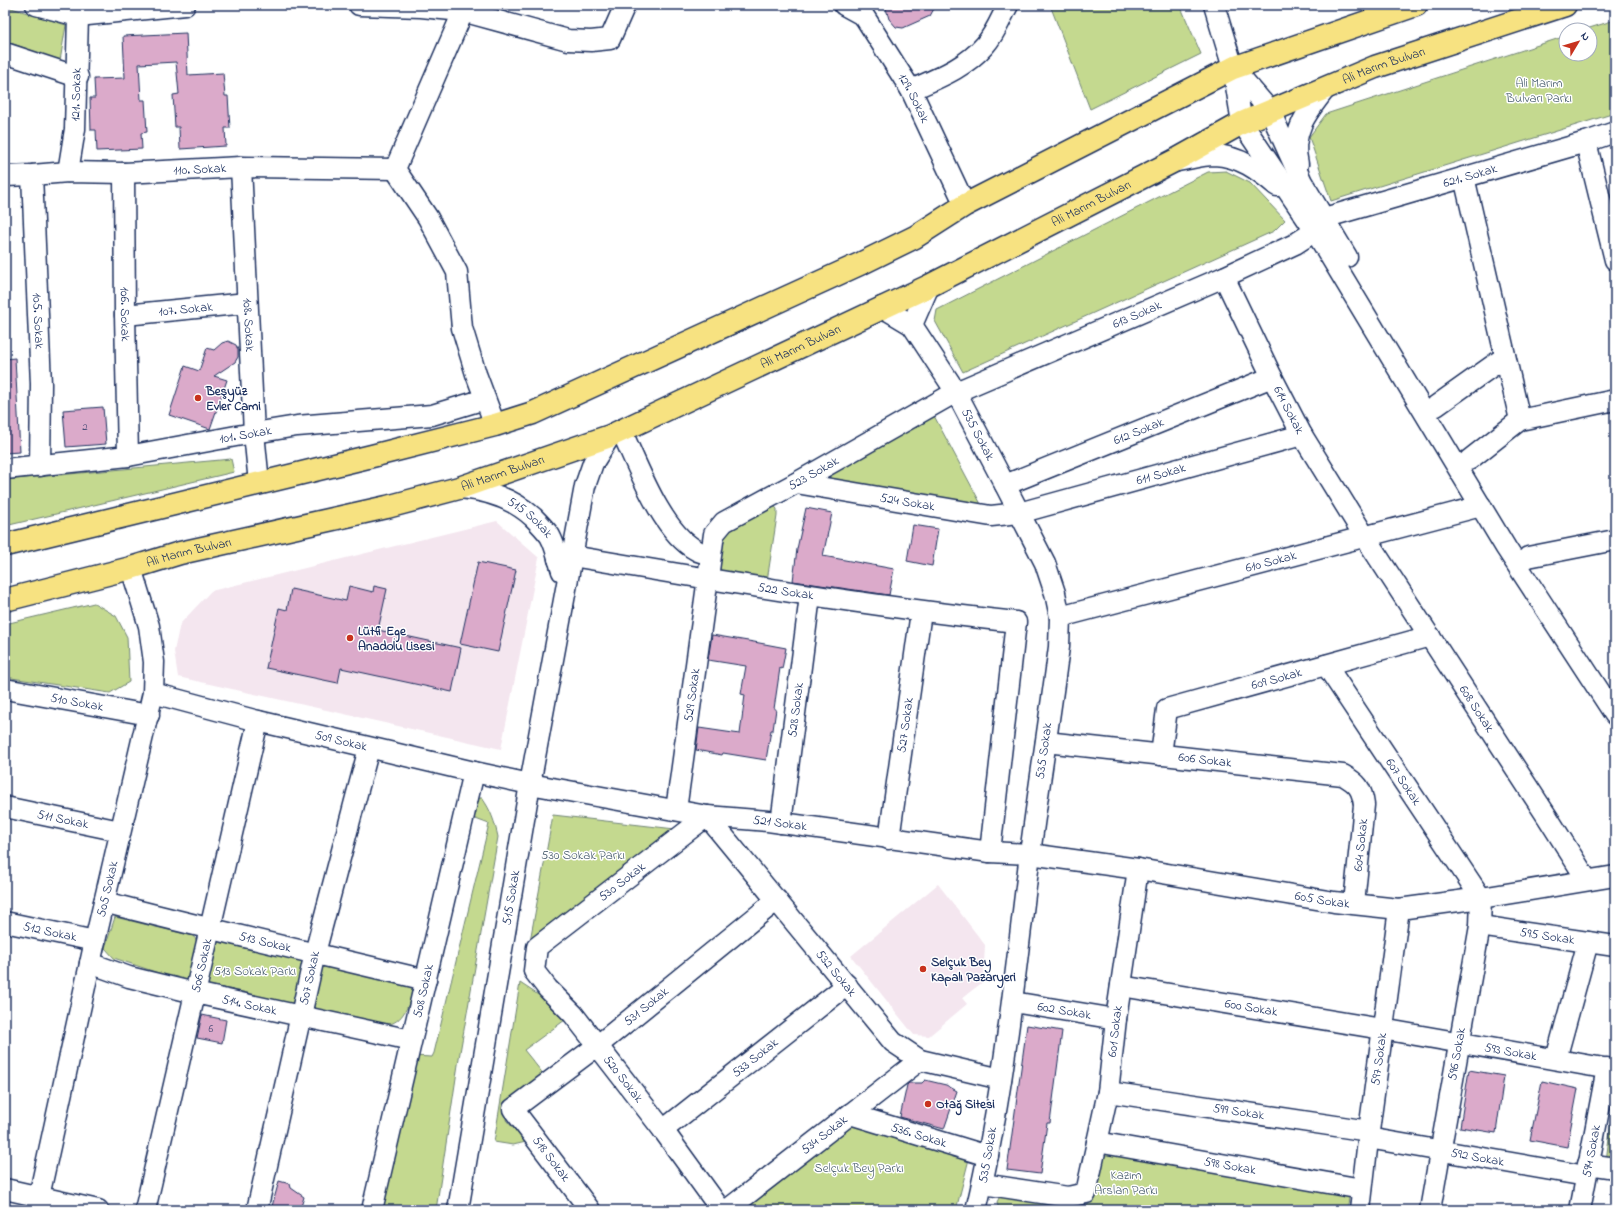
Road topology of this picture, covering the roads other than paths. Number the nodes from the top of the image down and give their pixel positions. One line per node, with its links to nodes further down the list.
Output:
1 (36, 5): 12 (street)
2 (185, 5): 12 (street)
3 (359, 5): 10 (street)
4 (625, 5): 10 (street)
5 (844, 5): 11 (street, 129. Sokak)
6 (1008, 5): 17 (street)
7 (1214, 5): 14 (street)
8 (1416, 5): 14 (main road)
9 (1564, 5): 16 (main road, Ali Marım Bulvarı)
10 (464, 8): 24 (street)
11 (867, 10): 17 (street, 129. Sokak)
12 (78, 16): 15 (street, 121. Sokak)
13 (5, 53): 15 (street)
14 (1233, 68): 18 (street); 19 (street); 32 (main road)
15 (78, 77): 25 (street, 121. Sokak)
16 (1326, 88): 18 (main road, Ali Marım Bulvarı); 30 (street)
17 (911, 90): 32 (street, 129. Sokak)
18 (1270, 111): 19 (main road, Ali Marım Bulvarı); 30 (street)
19 (1242, 123): 22 (main road, Ali Marım Bulvarı); 31 (street)
20 (1615, 132): 21 (street, 621. Sokak)
21 (1586, 142): 29 (street, 621. Sokak); 34 (street)
22 (1174, 161): 31 (street); 36 (main road, Ali Marım Bulvarı)
23 (241, 167): 24 (street, 110. Sokak); 26 (street, 110. Sokak); 37 (street, 108. Sokak)
24 (395, 169): 44 (street)
25 (68, 172): 26 (street, 110. Sokak); 28 (street, 110. Sokak)
26 (124, 172): 39 (street, 106. Sokak)
27 (5, 176): 28 (street, 110. Sokak)
28 (32, 176): 54 (street, 105. Sokak)
29 (1464, 177): 33 (street, 621. Sokak); 41 (street)
30 (1302, 182): 33 (street)
31 (1294, 200): 33 (street)
32 (965, 205): 48 (main road)
33 (1319, 225): 35 (street, 613 Sokak); 46 (street); 60 (street)
34 (1615, 260)
35 (1224, 277): 42 (street, 614 Sokak); 43 (street, 613 Sokak)
36 (929, 286): 38 (main road, Ali Marım Bulvarı); 40 (street)
37 (247, 303): 39 (street, 107. Sokak); 49 (street, 108. Sokak)
38 (882, 308): 40 (street); 50 (main road, Ali Marım Bulvarı)
39 (125, 315): 52 (street, 106. Sokak)
40 (912, 325): 43 (street, 535 Sokak)
41 (1504, 357): 46 (street); 47 (street)
42 (1272, 377): 51 (street, 614 Sokak); 58 (street, 612 Sokak)
43 (956, 392): 57 (street, 523 Sokak); 58 (street, 535 Sokak)
44 (485, 399): 48 (street); 49 (street, 101. Sokak)
45 (1615, 400): 47 (street)
46 (1436, 406): 53 (street)
47 (1520, 420): 53 (street)
48 (495, 425): 56 (main road)
49 (254, 433): 52 (street, 101. Sokak); 56 (street, 108. Sokak)
50 (616, 433): 59 (main road, Ali Marım Bulvarı); 65 (street); 67 (street, 515 Sokak)
51 (1302, 435): 61 (street, 611 Sokak); 62 (street, 614 Sokak)
52 (128, 456): 54 (street, 101. Sokak)
53 (1469, 460): 66 (street)
54 (40, 466): 55 (street, 101. Sokak)
55 (5, 469)
56 (259, 484): 64 (main road)
57 (796, 484): 61 (street, 524 Sokak); 65 (street, 523 Sokak)
58 (1005, 485): 61 (street, 535 Sokak)
59 (459, 488): 67 (street, 515 Sokak); 68 (main road, Ali Marım Bulvarı)
60 (1481, 506): 62 (street, 610 Sokak); 80 (street)
61 (1020, 513): 73 (street, 535 Sokak)
62 (1366, 537): 73 (street, 610 Sokak); 74 (street, 608 Sokak)
63 (1615, 540): 66 (street)
64 (5, 545)
65 (711, 553): 69 (street, 523 Sokak)
66 (1528, 557): 77 (street)
67 (565, 558): 69 (street, 522 Sokak); 86 (street, 515 Sokak)
68 (131, 568): 71 (main road, Ali Marım Bulvarı); 78 (street, 505 Sokak)
69 (708, 579): 70 (street, 522 Sokak); 89 (street, 529 Sokak)
70 (810, 596): 72 (street, 522 Sokak); 91 (street, 528 Sokak)
71 (5, 600)
72 (920, 612): 93 (street, 527 Sokak); 94 (street, 522 Sokak)
73 (1060, 617): 82 (street, 535 Sokak)
74 (1430, 636): 75 (street, 609 Sokak); 98 (street, 608 Sokak)
75 (1326, 665): 84 (street, 609 Sokak); 99 (street, 607 Sokak)
76 (5, 689): 79 (street, 510 Sokak)
77 (1615, 690)
78 (153, 693): 79 (street, 505 Sokak); 81 (street, 509 Sokak)
79 (148, 714): 92 (street, 505 Sokak)
80 (1615, 715)
81 (258, 721): 83 (street, 509 Sokak); 106 (street, 506 Sokak)
82 (1046, 742): 84 (street, 606 Sokak); 95 (street, 535 Sokak)
83 (369, 748): 85 (street, 509 Sokak); 111 (street, 507 Sokak)
84 (1160, 755): 87 (street, 606 Sokak)
85 (474, 772): 86 (street, 509 Sokak); 113 (street, 508 Sokak)
86 (530, 784): 89 (street, 521 Sokak); 146 (street, 515 Sokak)
87 (1360, 788): 102 (street, 604 Sokak)
88 (5, 807): 92 (street, 511 Sokak)
89 (676, 810): 90 (street, 521 Sokak)
90 (707, 816): 91 (street, 521 Sokak); 100 (street, 532 Sokak); 110 (street, 530 Sokak)
91 (781, 823): 93 (street, 521 Sokak)
92 (120, 831): 101 (street, 505 Sokak)
93 (889, 839): 94 (street, 521 Sokak)
94 (990, 852): 95 (street, 521 Sokak)
95 (1030, 854): 96 (street, 605 Sokak); 117 (street, 535 Sokak)
96 (1138, 869): 102 (street, 605 Sokak); 115 (street, 601 Sokak)
97 (1615, 876): 98 (street, 605 Sokak)
98 (1587, 880): 99 (street, 605 Sokak)
99 (1481, 898): 103 (street, 605 Sokak); 105 (street, 596 Sokak)
100 (777, 900): 114 (street, 532 Sokak); 123 (street, 531 Sokak)
101 (104, 902): 106 (street, 513 Sokak); 107 (street, 505 Sokak)
102 (1354, 903): 103 (street, 605 Sokak)
103 (1399, 909): 120 (street, 597 Sokak)
104 (5, 922): 107 (street, 512 Sokak)
105 (1480, 926): 108 (street, 595 Sokak); 122 (street, 596 Sokak)
106 (210, 930): 111 (street, 513 Sokak); 116 (street, 506 Sokak)
107 (95, 941): 112 (street, 505 Sokak)
108 (1588, 942): 109 (street, 595 Sokak); 124 (street)
109 (1615, 946)
110 (536, 947): 123 (street, 520 Sokak)
111 (315, 953): 113 (street, 513 Sokak); 118 (street, 507 Sokak)
112 (90, 964): 116 (street, 514. Sokak); 141 (street, 505 Sokak)
113 (426, 980): 121 (street, 508 Sokak)
114 (847, 985): 125 (street, 532 Sokak); 131 (street, 533 Sokak)
115 (1121, 986): 119 (street, 601 Sokak); 120 (street, 600 Sokak)
116 (195, 993): 118 (street, 514. Sokak); 143 (street, 506 Sokak)
117 (1013, 1002): 119 (street, 602 Sokak); 127 (street, 535 Sokak)
118 (300, 1016): 121 (street, 514. Sokak); 144 (street, 507 Sokak)
119 (1116, 1019): 128 (street, 601 Sokak)
120 (1382, 1029): 122 (street, 593 Sokak); 132 (street, 597 Sokak)
121 (411, 1040): 145 (street, 508 Sokak)
122 (1459, 1043): 124 (street, 593 Sokak); 134 (street, 596 Sokak)
123 (597, 1046): 129 (street, 531 Sokak); 131 (street, 520 Sokak)
124 (1556, 1059): 126 (street, 593 Sokak)
125 (920, 1060): 127 (street, 532 Sokak); 130 (street, 534 Sokak)
126 (1611, 1069): 137 (street, 594 Sokak)
127 (1001, 1079): 135 (street, 535 Sokak)
128 (1108, 1092): 132 (street, 599 Sokak); 133 (street, 601 Sokak)
129 (513, 1109): 147 (street, 518 Sokak)
130 (850, 1114): 135 (street, 536. Sokak); 149 (street, 534 Sokak)
131 (663, 1130): 148 (street, 520 Sokak)
132 (1368, 1135): 134 (street, 592 Sokak); 140 (street, 597 Sokak)
133 (1097, 1142): 138 (street, 601 Sokak); 140 (street, 598 Sokak)
134 (1441, 1150): 137 (street, 592 Sokak); 152 (street, 596 Sokak)
135 (988, 1156): 138 (street, 535 Sokak)
136 (1615, 1168): 137 (street, 592 Sokak)
137 (1587, 1170): 153 (street, 594 Sokak)
138 (983, 1184): 150 (street, 535 Sokak)
139 (5, 1189): 141 (street)
140 (1362, 1189): 151 (street, 597 Sokak)
141 (37, 1203): 142 (street)
142 (98, 1210)
143 (145, 1210)
144 (257, 1210)
145 (372, 1210)
146 (458, 1210)
147 (590, 1210)
148 (722, 1210)
149 (727, 1210)
150 (976, 1210)
151 (1360, 1210)
152 (1430, 1210)
153 (1580, 1210)

